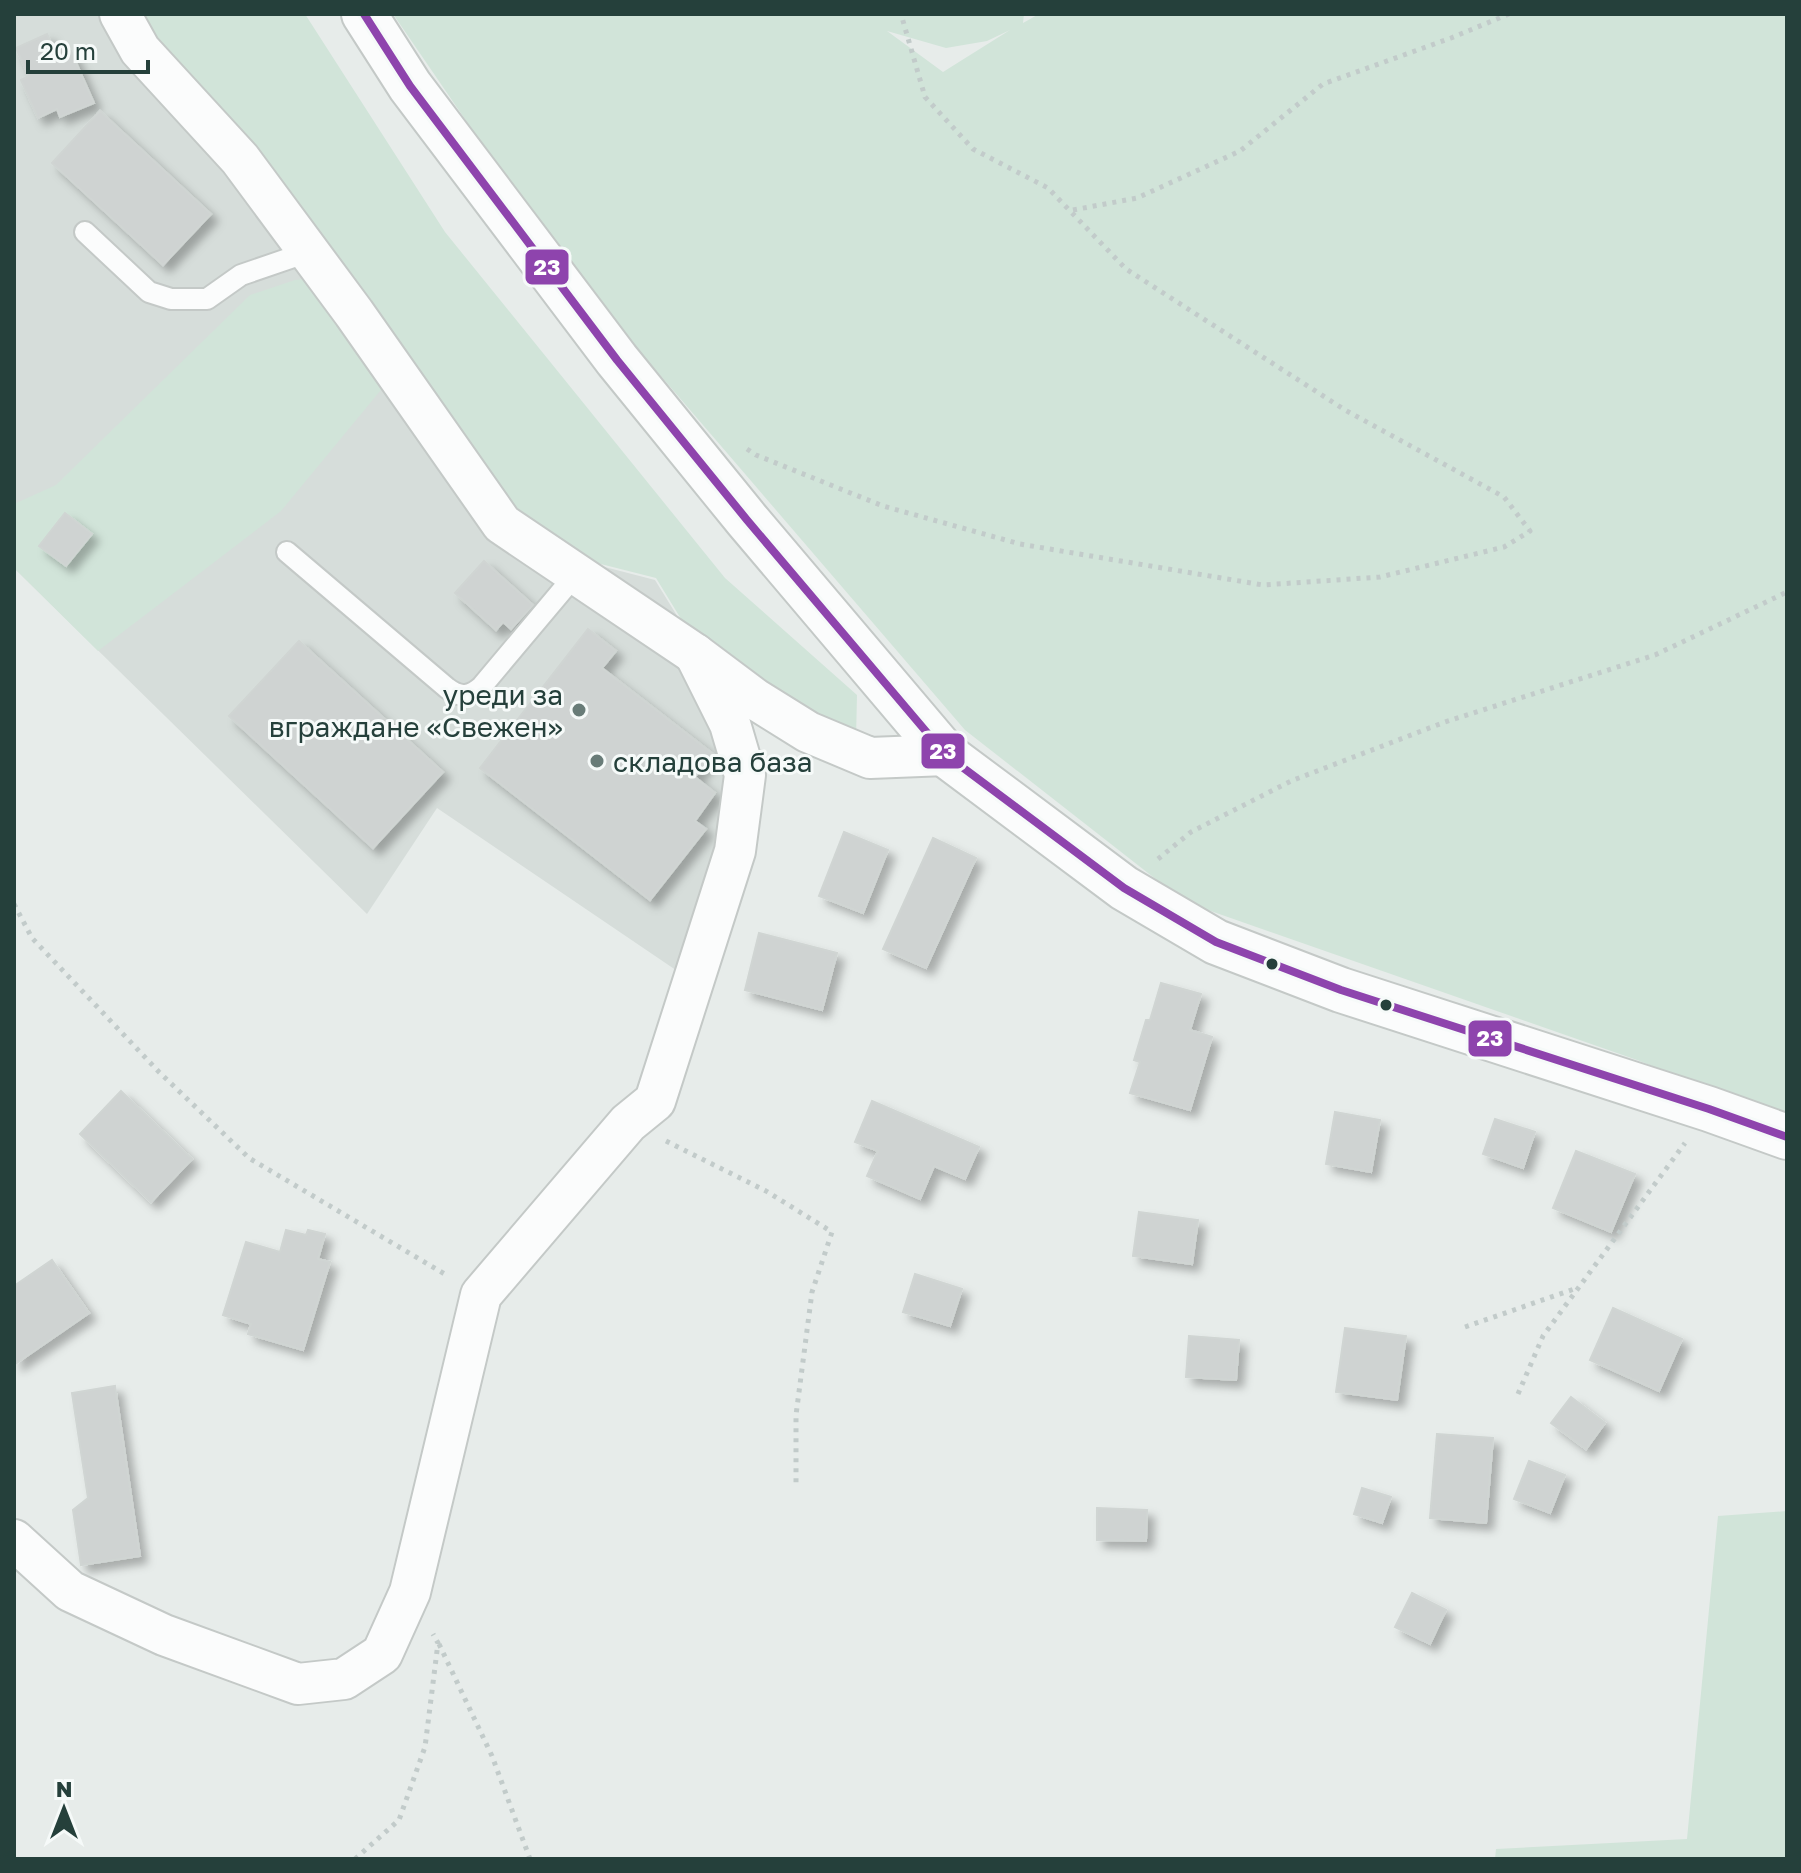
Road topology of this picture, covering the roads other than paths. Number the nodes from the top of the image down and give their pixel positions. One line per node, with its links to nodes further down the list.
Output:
1 (120, 14): 4 (street)
2 (364, 14): 8 (street)
3 (85, 232): 4 (lane)
4 (308, 252): 6 (street)
5 (287, 552): 6 (lane)
6 (576, 574): 7 (street)
7 (695, 654): 8 (street); 10 (street)
8 (946, 755): 9 (street)
9 (1787, 1137)
10 (14, 1540)

